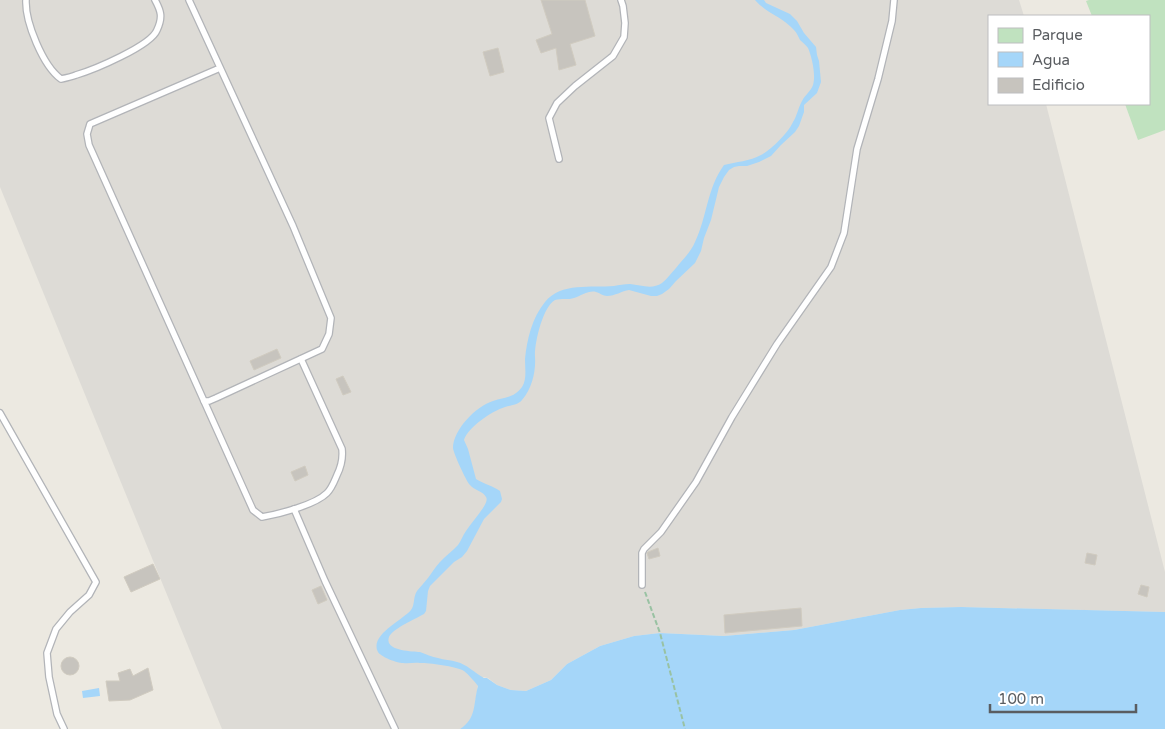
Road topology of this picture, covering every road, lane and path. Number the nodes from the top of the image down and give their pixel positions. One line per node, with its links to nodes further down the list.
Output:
1 (26, 0): 2 (lane)
2 (155, 0)
3 (189, 0): 6 (lane)
4 (620, 0): 7 (lane)
5 (894, 0): 12 (lane)
6 (220, 68): 8 (lane); 9 (lane)
7 (559, 159)
8 (301, 359): 9 (lane); 11 (lane)
9 (204, 401): 11 (lane)
10 (0, 413): 13 (lane)
11 (294, 509): 14 (lane)
12 (642, 585): 15 (path)
13 (64, 729)
14 (395, 729)
15 (685, 729)

